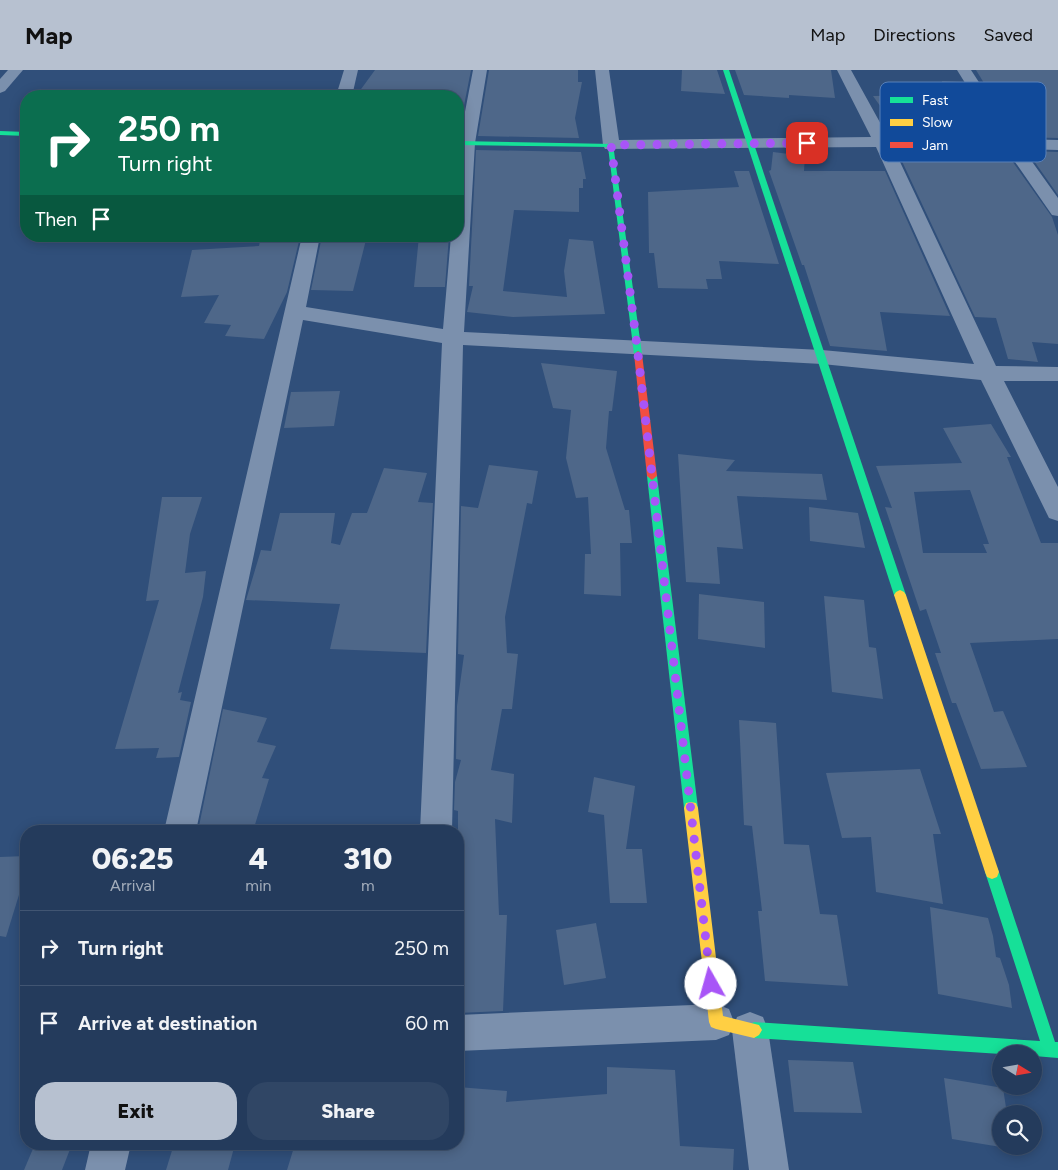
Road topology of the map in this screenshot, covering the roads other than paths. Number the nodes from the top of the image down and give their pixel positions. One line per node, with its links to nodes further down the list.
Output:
1 (16, 70): 9 (street)
2 (351, 70): 10 (street)
3 (480, 70): 13 (street)
4 (602, 70): 18 (street)
5 (726, 70): 17 (street)
6 (844, 70): 14 (street)
7 (964, 70): 8 (street)
8 (972, 82)
9 (0, 88)
10 (346, 90)
11 (0, 133): 12 (street)
12 (20, 134)
13 (464, 135)
14 (880, 138)
15 (880, 142): 17 (street)
16 (464, 143): 18 (street)
17 (751, 144): 18 (street); 27 (street)
18 (611, 145): 26 (street)
19 (891, 162): 28 (street)
20 (1024, 162): 21 (street)
21 (1058, 211)
22 (310, 242): 24 (street)
23 (457, 242): 25 (street)
24 (295, 312): 25 (street); 31 (street)
25 (453, 338): 26 (street); 32 (street)
26 (637, 346): 27 (street); 33 (street)
27 (822, 356): 28 (street); 35 (street)
28 (988, 373): 29 (street); 30 (street)
29 (1058, 374)
30 (1058, 511)
31 (181, 825)
32 (436, 825)
33 (733, 1026): 34 (street); 35 (street); 38 (street)
34 (464, 1033)
35 (1054, 1049)
36 (110, 1150): 37 (street)
37 (105, 1170)
38 (769, 1170)

